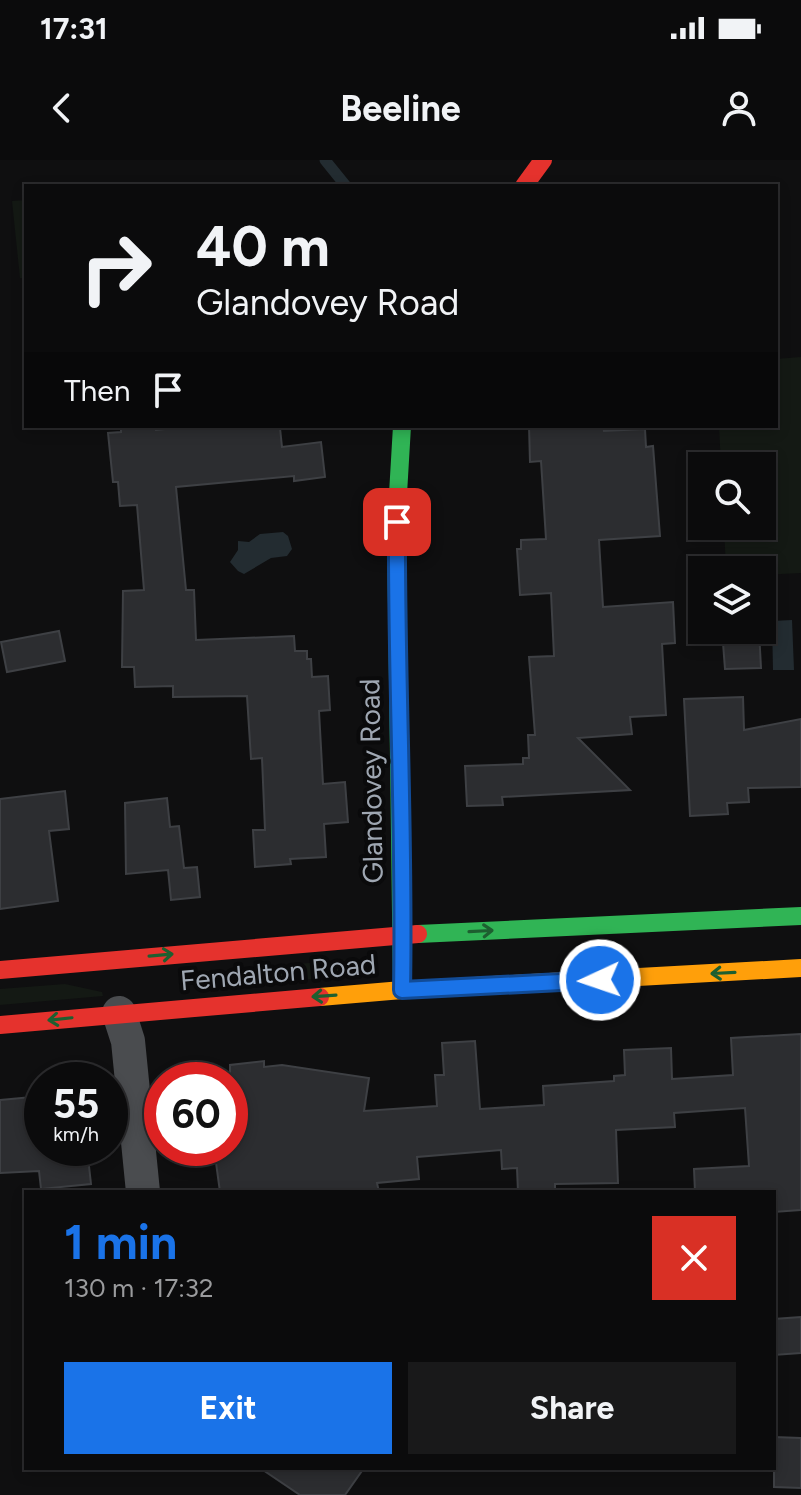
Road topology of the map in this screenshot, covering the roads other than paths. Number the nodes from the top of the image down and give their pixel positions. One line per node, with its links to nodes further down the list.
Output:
1 (543, 160): 2 (main road)
2 (525, 184)
3 (402, 428): 5 (main road, Glandovey Road)
4 (801, 916): 5 (main road, Fendalton Road, one-way to 4)
5 (403, 935): 6 (main road, Fendalton Road, one-way to 5); 11 (main road, Glandovey Road)
6 (98, 961): 8 (main road, Fendalton Road); 9 (main road)
7 (801, 968): 11 (main road, Fendalton Road, one-way to 11)
8 (0, 970)
9 (135, 979)
10 (222, 987): 12 (main road)
11 (402, 990): 12 (main road, Fendalton Road, one-way to 12)
12 (215, 1004): 13 (main road, Fendalton Road)
13 (119, 1013): 14 (main road, Fendalton Road, one-way to 14); 15 (street)
14 (0, 1025)
15 (143, 1190)

